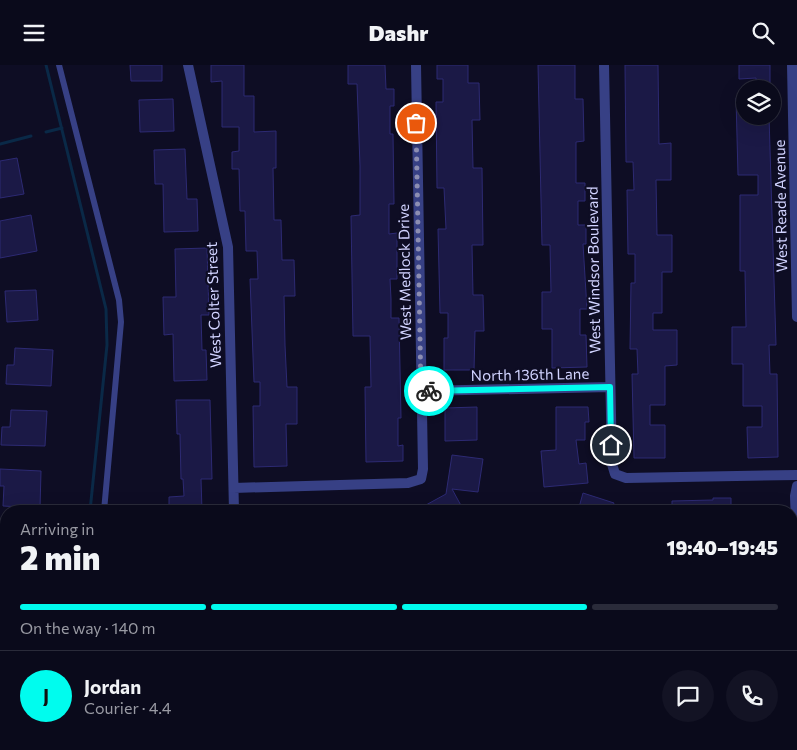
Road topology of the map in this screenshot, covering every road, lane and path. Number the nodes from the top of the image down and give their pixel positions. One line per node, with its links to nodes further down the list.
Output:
1 (59, 65): 12 (lane)
2 (188, 65): 11 (street, West Colter Street)
3 (416, 65): 8 (street, West Medlock Drive)
4 (604, 65): 7 (street, West Windsor Boulevard)
5 (792, 65): 6 (street, West Reade Avenue)
6 (797, 317)
7 (610, 387): 8 (street, North 136th Lane); 9 (street, West Windsor Boulevard)
8 (421, 391): 11 (street, West Medlock Drive)
9 (797, 475)
10 (797, 486): 14 (street)
11 (234, 488): 13 (street, West Colter Street)
12 (105, 505)
13 (234, 505)
14 (796, 505)

